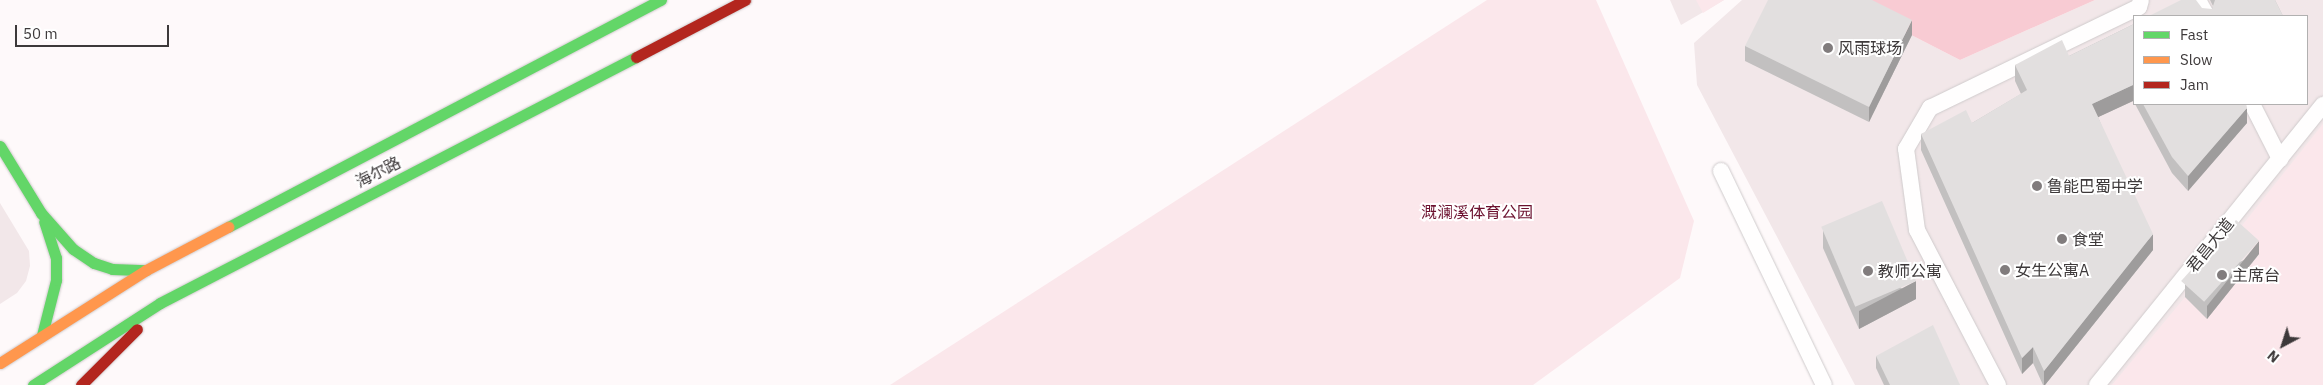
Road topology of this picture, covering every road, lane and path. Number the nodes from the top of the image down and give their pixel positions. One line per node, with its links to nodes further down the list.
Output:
1 (661, 0): 12 (main road, 海尔路)
2 (745, 0): 13 (main road, 海尔路)
3 (2141, 0): 20 (street)
4 (2198, 0): 5 (street)
5 (2206, 15)
6 (2253, 105): 9 (street)
7 (2323, 105): 9 (street, 君昌大道)
8 (0, 146): 11 (main road)
9 (2280, 159): 21 (street, 君昌大道)
10 (1721, 171): 19 (street)
11 (41, 213): 12 (main road); 14 (main road)
12 (146, 270): 14 (main road, 海尔路)
13 (160, 303): 17 (main road, 海尔路); 18 (main road)
14 (42, 335): 15 (main road); 16 (main road, 海尔路)
15 (8, 342)
16 (0, 363)
17 (33, 385)
18 (81, 385)
19 (1824, 385)
20 (1998, 385)
21 (2097, 385)

